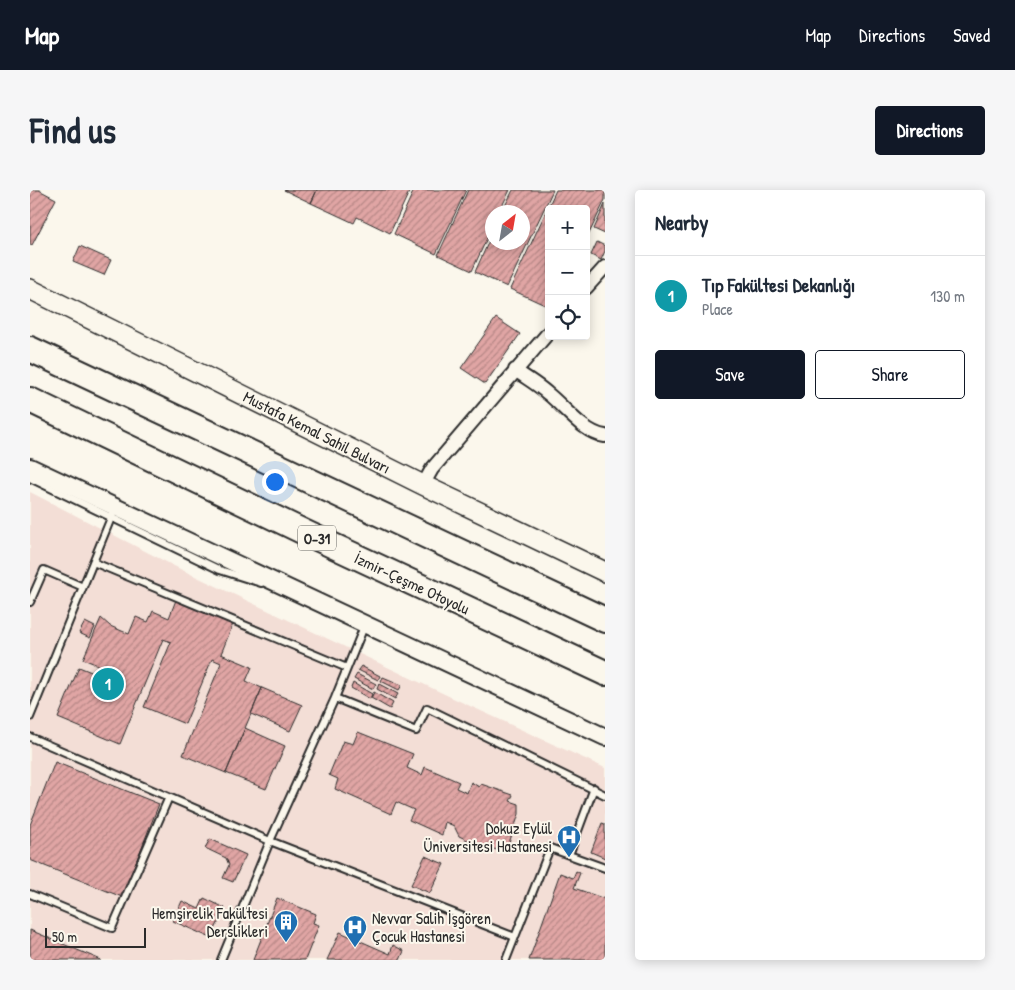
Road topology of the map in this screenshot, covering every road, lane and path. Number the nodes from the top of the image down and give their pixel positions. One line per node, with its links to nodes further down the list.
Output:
1 (605, 267): 2 (street)
2 (590, 284)
3 (30, 289): 11 (main road, Mustafa Kemal Sahil Bulvarı)
4 (545, 336): 6 (street)
5 (30, 349): 17 (highway)
6 (515, 370): 8 (street); 11 (street)
7 (30, 400): 20 (highway, İzmir-Çeşme Otoyolu / O-31)
8 (605, 436)
9 (30, 467): 12 (street)
10 (30, 478): 12 (lane)
11 (423, 485): 14 (main road, Mustafa Kemal Sahil Bulvarı)
12 (113, 512): 13 (lane); 18 (street)
13 (93, 562): 15 (lane); 19 (lane)
14 (605, 572)
15 (83, 587): 16 (lane); 22 (lane)
16 (30, 602)
17 (605, 620)
18 (365, 623): 19 (lane); 23 (street)
19 (347, 668): 21 (lane)
20 (605, 673)
21 (335, 698): 25 (lane); 28 (lane)
22 (30, 717)
23 (605, 736)
24 (30, 737): 27 (lane)
25 (594, 788): 26 (lane); 29 (lane)
26 (605, 795)
27 (169, 797): 28 (lane); 31 (lane)
28 (270, 841): 32 (lane); 33 (lane)
29 (569, 855): 30 (lane); 32 (lane)
30 (605, 868)
31 (30, 894)
32 (515, 936): 34 (lane)
33 (221, 960)
34 (506, 960)

